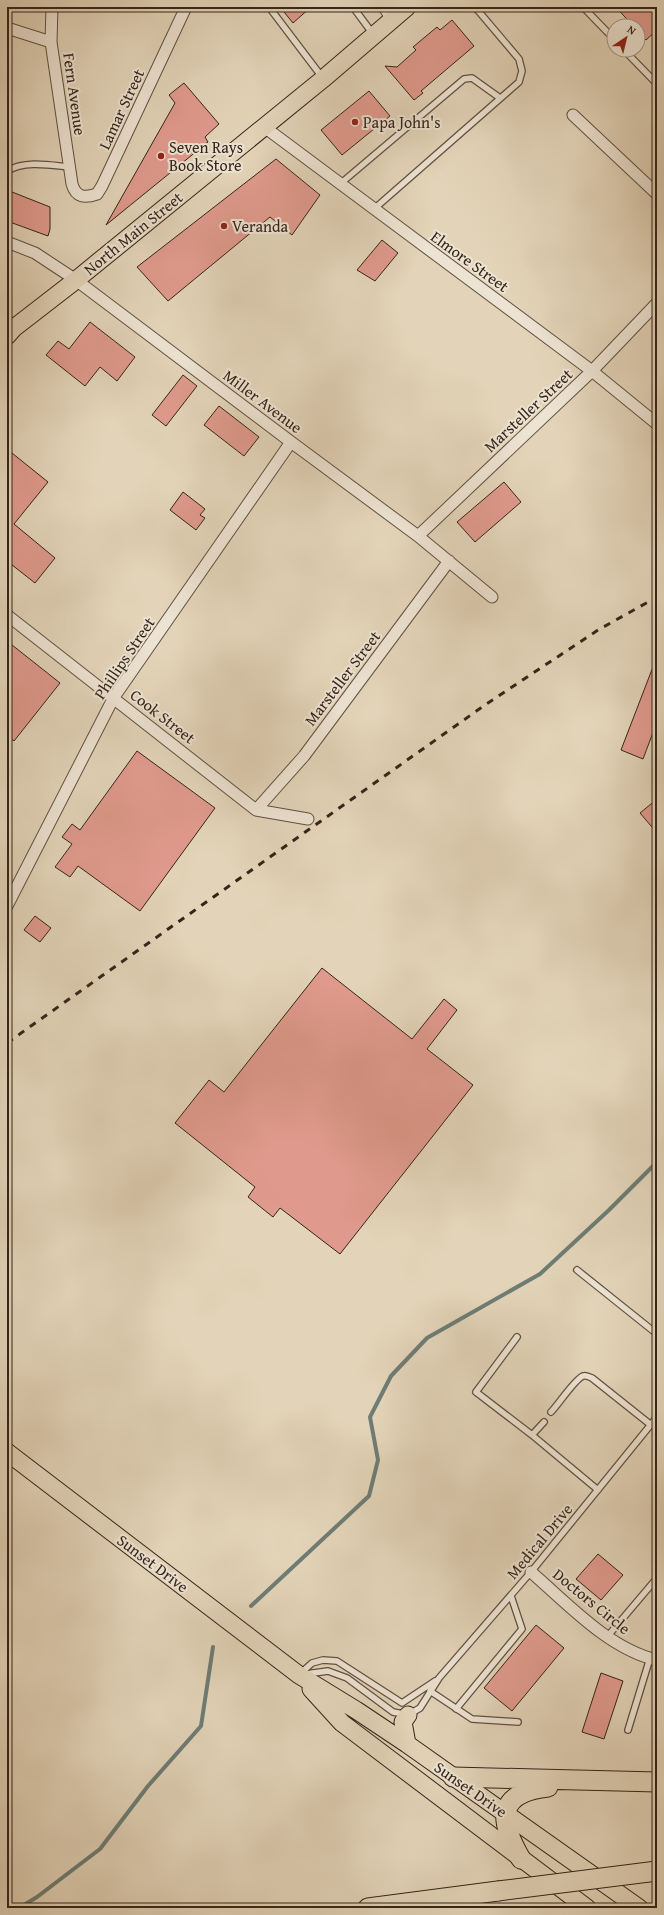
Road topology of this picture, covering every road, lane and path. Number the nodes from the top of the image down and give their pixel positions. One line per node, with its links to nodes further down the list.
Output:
1 (52, 7): 12 (street, Fern Avenue)
2 (186, 7): 21 (street, Lamar Street)
3 (269, 7): 14 (lane)
4 (353, 7): 11 (lane)
5 (407, 7): 8 (main road, North Main Street)
6 (475, 7): 16 (lane)
7 (583, 7): 10 (lane)
8 (389, 14): 11 (main road, North Main Street)
9 (7, 28): 12 (street)
10 (606, 31)
11 (374, 36): 14 (main road, North Main Street)
12 (51, 42): 19 (street, Fern Avenue)
13 (632, 58): 15 (lane)
14 (323, 79): 18 (main road, North Main Street)
15 (657, 84)
16 (500, 98): 22 (lane); 24 (lane)
17 (573, 115): 23 (street)
18 (263, 126): 22 (street, Elmore Street); 26 (main road, North Main Street)
19 (69, 167): 20 (lane); 21 (street, Fern Avenue)
20 (7, 171)
21 (72, 184)
22 (340, 184): 24 (street, Elmore Street)
23 (657, 194)
24 (374, 210): 29 (street, Elmore Street)
25 (7, 242): 26 (street, Miller Avenue)
26 (76, 280): 28 (main road, North Main Street); 31 (street, Miller Avenue)
27 (657, 303): 29 (street, Marsteller Street)
28 (7, 336)
29 (592, 371): 30 (street, Elmore Street); 32 (street, Marsteller Street)
30 (657, 424)
31 (291, 442): 32 (street, Miller Avenue); 36 (street, Phillips Street)
32 (418, 536): 33 (street, Miller Avenue)
33 (449, 561): 34 (street, Miller Avenue); 37 (street, Marsteller Street)
34 (492, 597)
35 (7, 615): 36 (street, Cook Street)
36 (114, 698): 37 (street, Cook Street); 39 (street, Phillips Street)
37 (256, 810): 38 (street, Cook Street)
38 (308, 819)
39 (7, 906)
40 (577, 1270): 41 (lane)
41 (657, 1334)
42 (517, 1336): 47 (lane)
43 (551, 1412): 46 (lane)
44 (657, 1417): 46 (lane, Medical Drive)
45 (544, 1422): 47 (lane)
46 (651, 1425): 49 (lane, Medical Drive)
47 (532, 1435): 49 (lane)
48 (7, 1452): 55 (main road, Sunset Drive)
49 (598, 1490): 50 (lane, Medical Drive)
50 (531, 1572): 52 (lane, Medical Drive); 53 (street, Doctors Circle)
51 (657, 1578): 53 (lane)
52 (511, 1596): 56 (lane, Medical Drive); 58 (lane)
53 (607, 1637): 54 (street, Doctors Circle)
54 (653, 1659): 61 (lane)
55 (299, 1675): 56 (lane, Medical Drive); 59 (lane); 62 (main road, Sunset Drive); 66 (main road, Sunset Drive)
56 (438, 1678): 57 (lane, Medical Drive)
57 (430, 1691): 58 (lane); 59 (lane, Medical Drive)
58 (456, 1709): 60 (lane)
59 (408, 1715): 62 (main road)
60 (518, 1722)
61 (628, 1730)
62 (407, 1744): 63 (main road, Sunset Drive)
63 (453, 1777): 64 (highway); 65 (main road, Sunset Drive)
64 (650, 1782): 65 (highway)
65 (506, 1814): 66 (highway); 70 (main road, Sunset Drive)
66 (521, 1859): 69 (main road, Sunset Drive)
67 (657, 1871): 68 (highway, bridge)
68 (368, 1908)
69 (587, 1908)
70 (639, 1908)

